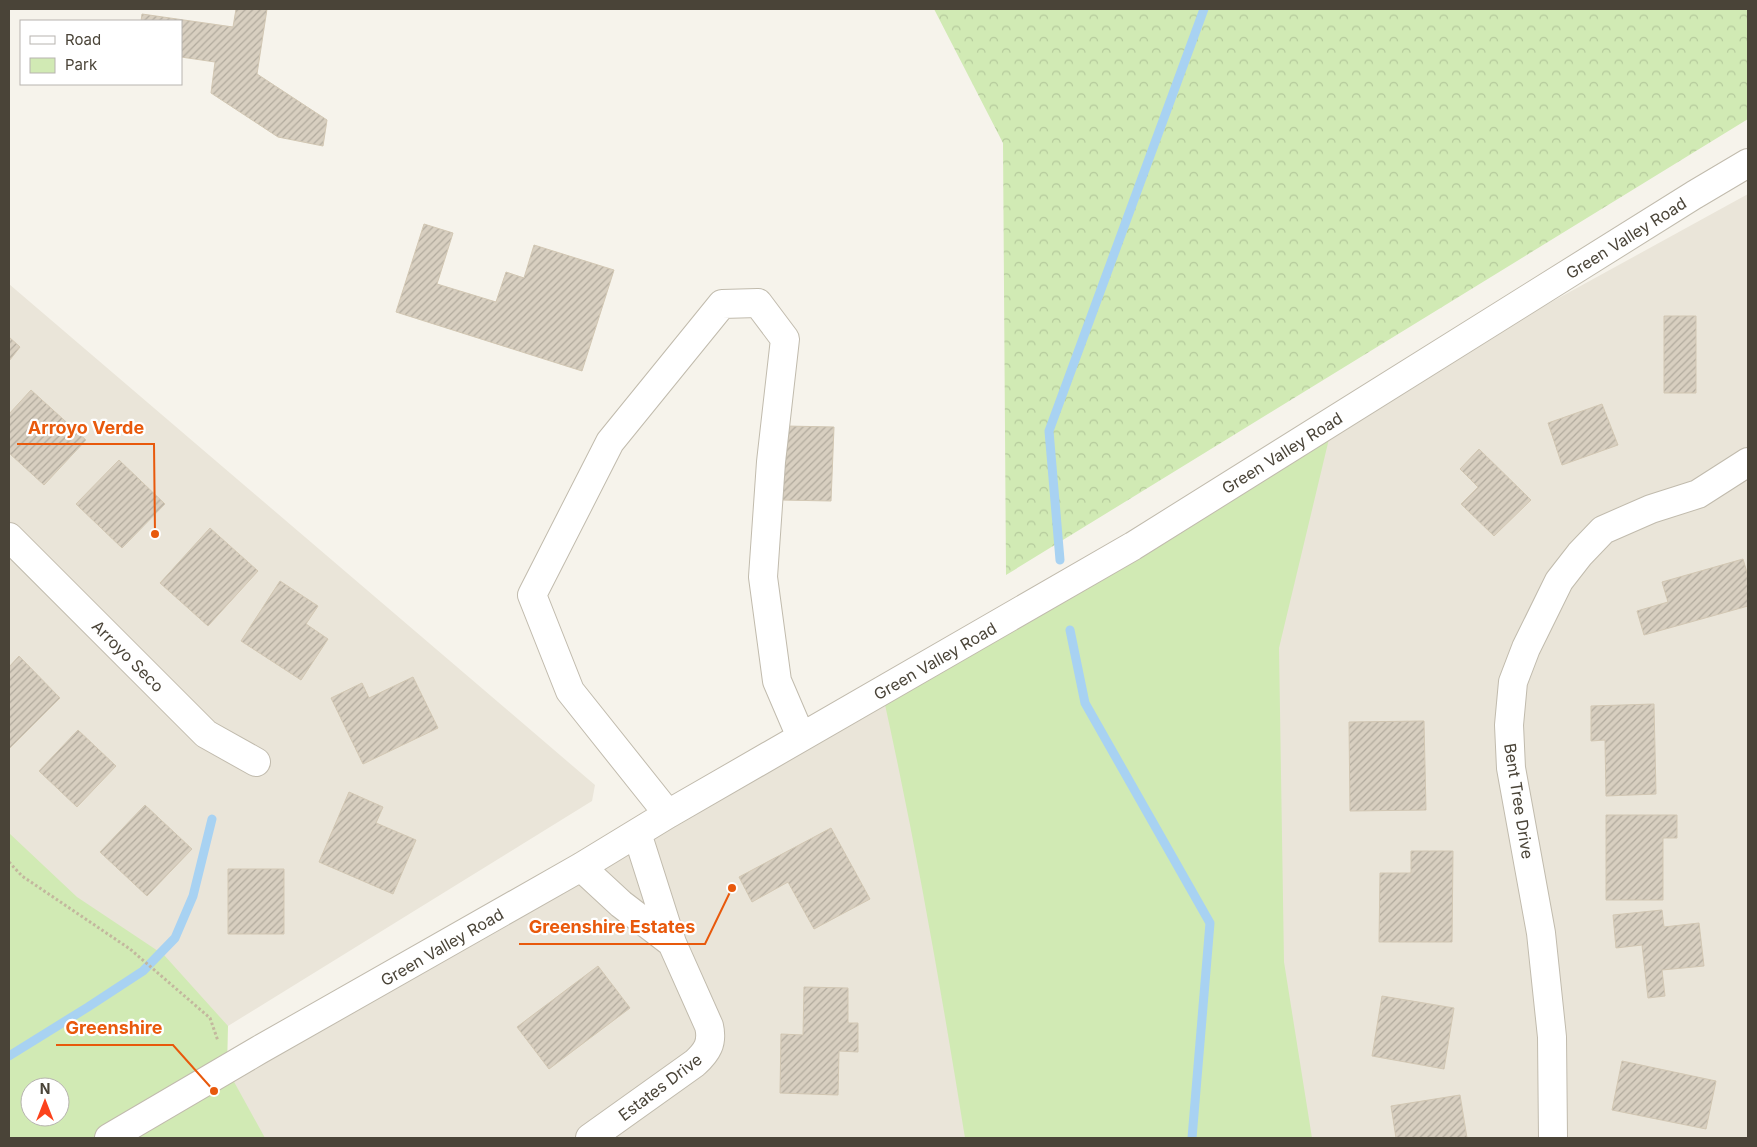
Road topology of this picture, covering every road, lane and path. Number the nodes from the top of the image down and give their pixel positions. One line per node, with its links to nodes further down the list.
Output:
1 (1748, 164): 4 (street, Green Valley Road)
2 (1748, 462): 14 (street, Bent Tree Drive)
3 (9, 537): 5 (street, Arroyo Seco)
4 (801, 737): 6 (street, Green Valley Road); 6 (street)
5 (256, 762)
6 (668, 814): 7 (street, Green Valley Road)
7 (637, 833): 9 (street, Green Valley Road); 10 (street, Estates Drive)
8 (9, 862): 11 (path)
9 (581, 867): 10 (street, Estates Drive); 11 (street, Green Valley Road)
10 (672, 943): 13 (street, Estates Drive)
11 (227, 1069): 12 (street, Green Valley Road)
12 (109, 1138)
13 (590, 1138)
14 (1553, 1138)

